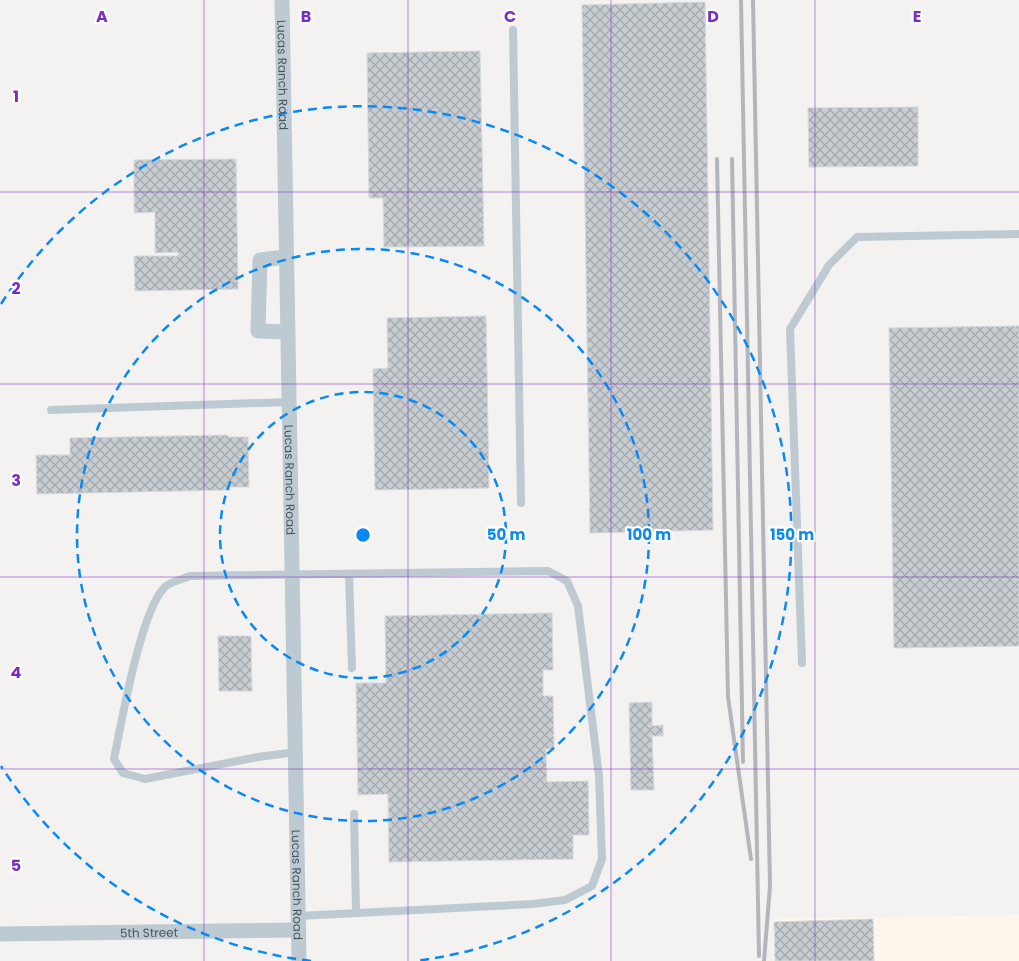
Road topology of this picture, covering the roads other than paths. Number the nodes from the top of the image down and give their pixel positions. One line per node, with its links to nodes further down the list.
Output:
1 (282, 0): 4 (street, Lucas Ranch Road)
2 (513, 30): 8 (lane)
3 (1019, 234): 11 (lane)
4 (286, 257): 5 (street, Lucas Ranch Road); 5 (street)
5 (288, 332): 6 (street, Lucas Ranch Road)
6 (289, 402): 7 (lane); 10 (street, Lucas Ranch Road)
7 (51, 410)
8 (521, 503)
9 (349, 575): 10 (lane); 12 (lane); 15 (lane)
10 (292, 576): 13 (street, Lucas Ranch Road); 13 (lane)
11 (802, 663)
12 (352, 668)
13 (296, 752): 16 (street, Lucas Ranch Road)
14 (354, 814): 15 (lane)
15 (356, 913): 16 (lane)
16 (299, 923): 17 (street, 5th Street); 18 (street, Lucas Ranch Road)
17 (0, 934)
18 (299, 961)

